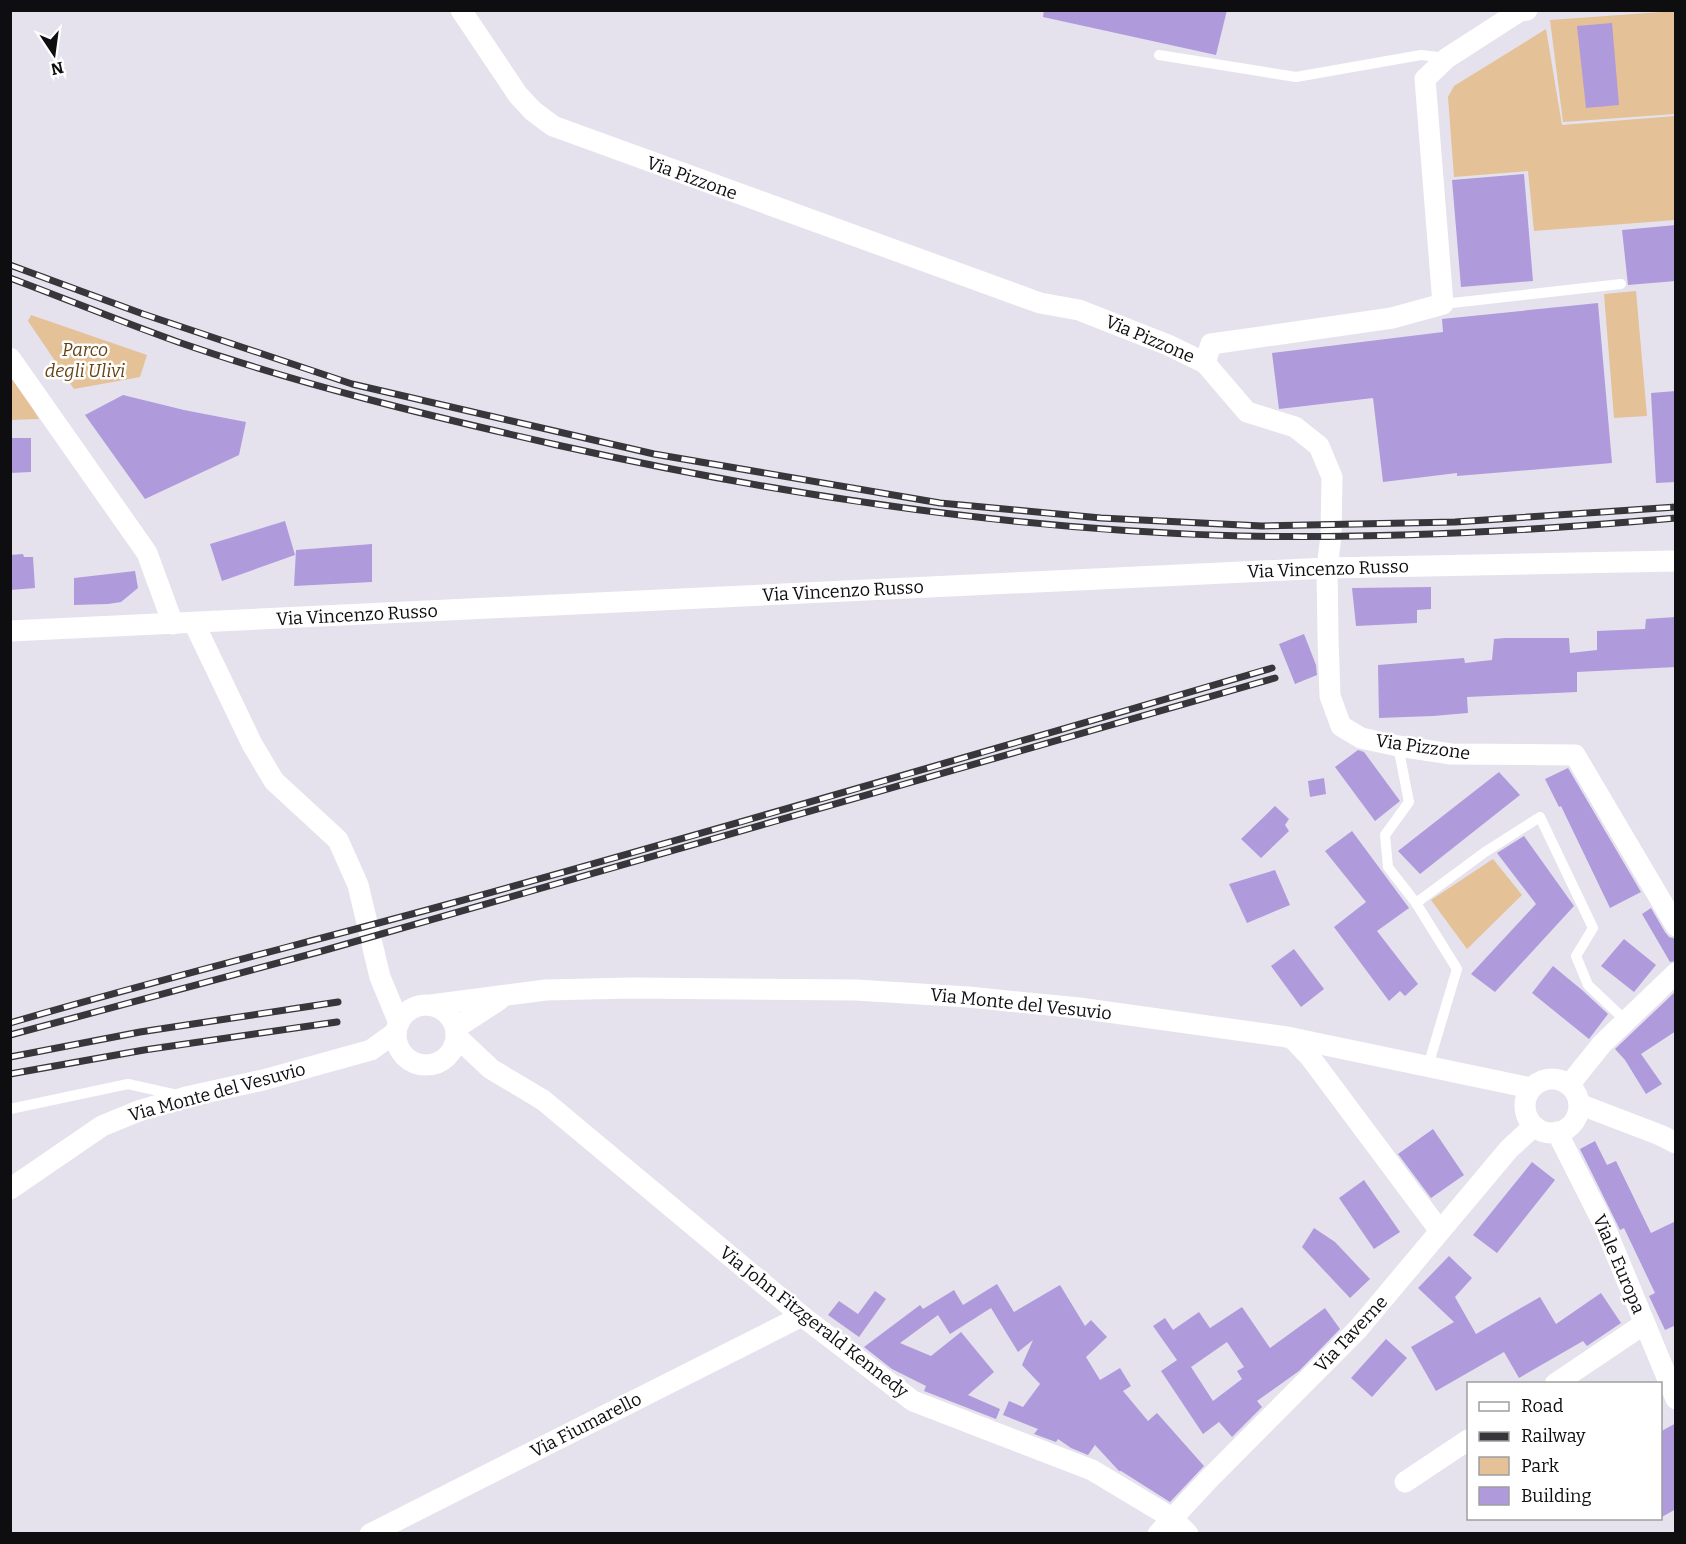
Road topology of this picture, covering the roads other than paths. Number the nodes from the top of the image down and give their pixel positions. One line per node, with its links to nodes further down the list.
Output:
1 (461, 10): 8 (street, Via Pizzone)
2 (1527, 10): 4 (street)
3 (1159, 55): 4 (lane)
4 (1447, 58): 6 (street)
5 (1621, 284): 6 (lane)
6 (1443, 304): 8 (street)
7 (10, 358): 12 (street)
8 (1205, 363): 10 (street, Via Pizzone)
9 (1676, 561): 10 (street, Via Vincenzo Russo)
10 (1327, 568): 11 (street, Via Vincenzo Russo); 14 (street, Via Pizzone)
11 (194, 623): 12 (street, Via Vincenzo Russo); 18 (street)
12 (173, 624): 13 (street, Via Vincenzo Russo)
13 (10, 631)
14 (1398, 747): 15 (lane); 16 (street, Via Pizzone)
15 (1416, 903): 21 (lane); 28 (lane)
16 (1676, 926)
17 (1676, 973): 21 (street)
18 (382, 983): 20 (street); 22 (street)
19 (505, 996): 20 (street, Via Monte del Vesuvio); 23 (street, Via Monte del Vesuvio); 24 (street, Via Monte del Vesuvio)
20 (426, 1005): 22 (street, Via Monte del Vesuvio); 23 (street)
21 (1626, 1021): 30 (street)
22 (397, 1027): 25 (street, Via Monte del Vesuvio); 26 (street)
23 (456, 1032): 27 (street, Via Monte del Vesuvio); 29 (street, Via John Fitzgerald Kennedy)
24 (1292, 1038): 28 (street, Via Monte del Vesuvio); 39 (street)
25 (371, 1050): 26 (street, Via Monte del Vesuvio); 32 (street, Via Monte del Vesuvio)
26 (407, 1059): 27 (street, Via Monte del Vesuvio)
27 (435, 1065): 29 (street, Via John Fitzgerald Kennedy)
28 (1428, 1066): 31 (street, Via Monte del Vesuvio)
29 (491, 1069): 40 (street, Via John Fitzgerald Kennedy)
30 (1569, 1085): 31 (street); 33 (street)
31 (1532, 1088): 35 (street)
32 (186, 1097): 34 (lane); 38 (street, Via Monte del Vesuvio)
33 (1579, 1104): 36 (street); 37 (street)
34 (10, 1109)
35 (1534, 1126): 36 (street); 39 (street, Via Taverne)
36 (1557, 1132): 41 (street, Viale Europa)
37 (1676, 1143)
38 (10, 1189)
39 (1440, 1232): 46 (street, Via Taverne)
40 (802, 1316): 46 (street, Via John Fitzgerald Kennedy); 47 (street, Via Fiumarello)
41 (1644, 1324): 42 (street); 43 (street, Viale Europa)
42 (1557, 1382)
43 (1676, 1399)
44 (1467, 1441): 45 (street)
45 (1405, 1482)
46 (1165, 1526): 48 (street, Via John Fitzgerald Kennedy)
47 (370, 1533)
48 (1188, 1533)

